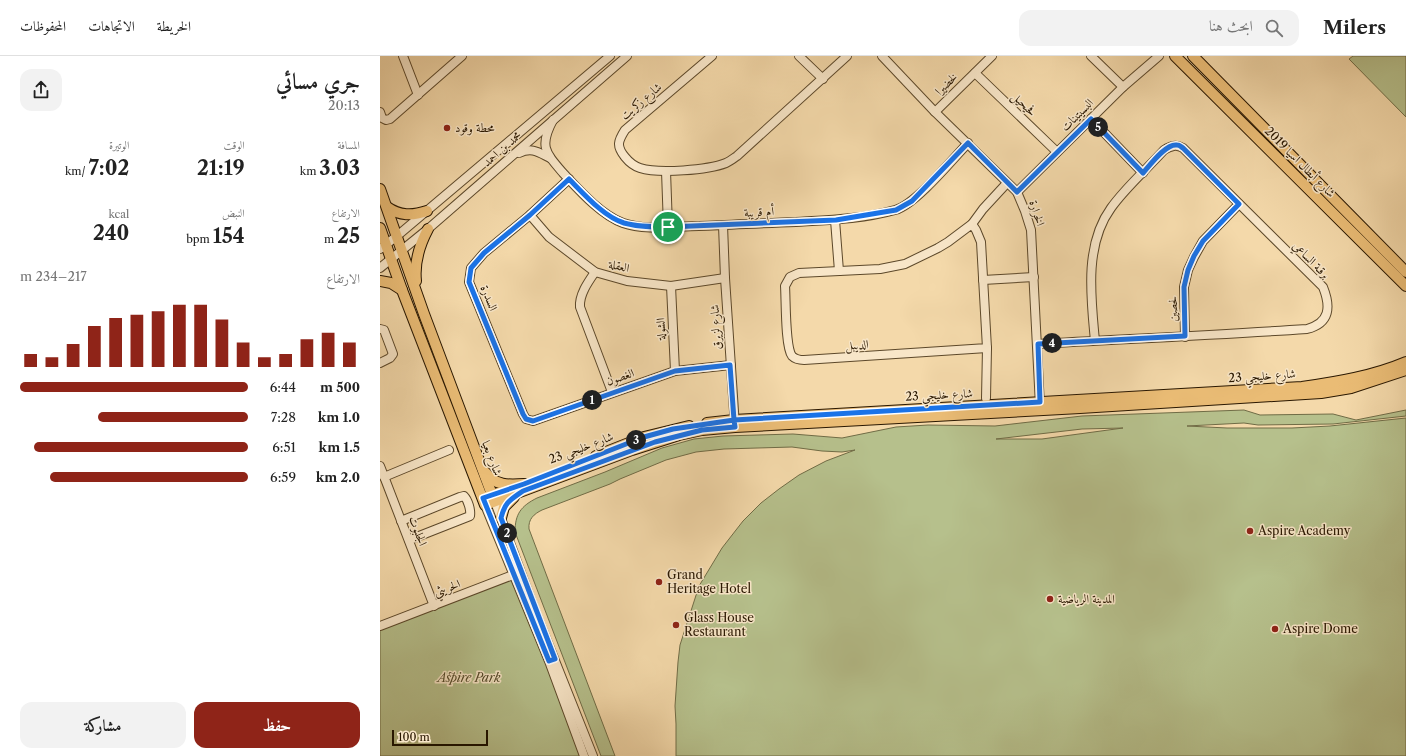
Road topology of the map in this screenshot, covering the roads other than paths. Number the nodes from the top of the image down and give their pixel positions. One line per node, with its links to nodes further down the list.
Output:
1 (462, 56): 17 (street)
2 (610, 56): 34 (street, محمد بن احمد)
3 (627, 56): 21 (street, محمد بن احمد)
4 (712, 56): 26 (street, شارع زكريت)
5 (799, 56): 15 (street)
6 (848, 56): 15 (street, شارع زكريت)
7 (882, 56): 19 (street, الخرارة)
8 (992, 56): 14 (street, لخضيرا)
9 (1091, 56): 16 (street)
10 (1157, 56): 16 (street, البسيتينات)
11 (1174, 56): 55 (main road, شارع أبطال اسيا 2019)
12 (1193, 56): 49 (main road, شارع أبطال اسيا 2019)
13 (404, 57): 17 (street)
14 (975, 73): 19 (street, لخضيرا); 23 (street, فحيحيل)
15 (823, 79): 26 (street, شارع زكريت)
16 (1123, 87): 20 (street, البسيتينات)
17 (418, 95): 18 (street)
18 (380, 112)
19 (935, 112): 22 (street, الخرارة)
20 (1091, 119): 23 (street, البسيتينات); 27 (street)
21 (553, 120): 24 (street, محمد بن احمد); 25 (street, أم قريبة)
22 (968, 143): 29 (street, الخرارة); 36 (street, أم قريبة)
23 (1058, 152): 31 (street, البسيتينات)
24 (513, 155): 25 (street, أم قريبة); 41 (street, محمد بن احمد)
25 (550, 158): 28 (street, أم قريبة)
26 (666, 171): 39 (street)
27 (1143, 173): 32 (street, برقـة الساعي); 60 (street, برقـة الساعي)
28 (569, 179): 35 (street, السدرة); 39 (street, أم قريبة)
29 (1007, 183): 31 (street, الخرارة); 37 (street, الديبل)
30 (380, 189): 33 (main road, شارع بعيا)
31 (1017, 192): 50 (street, الخرارة)
32 (1239, 204): 59 (street, لحصين); 59 (street, برقـة الساعي)
33 (387, 206): 34 (main road); 42 (main road, شارع بعيا)
34 (427, 211): 42 (street, محمد بن احمد)
35 (530, 215): 48 (street, العقلة); 72 (street, السدرة)
36 (836, 220): 38 (street, أم قريبة); 47 (street)
37 (972, 224): 47 (street, الديبل); 52 (street)
38 (723, 225): 39 (street, أم قريبة); 51 (street, شارع لزيرق)
39 (668, 227)
40 (380, 228): 43 (main road, شارع بعيا)
41 (428, 229): 44 (street, محمد بن احمد); 57 (main road)
42 (397, 236): 43 (street, محمد بن احمد); 44 (main road, شارع بعيا)
43 (383, 247): 45 (main road, شارع بعيا)
44 (402, 251): 45 (street, محمد بن احمد); 57 (main road, شارع بعيا)
45 (391, 259): 46 (street, محمد بن احمد); 56 (main road, شارع بعيا)
46 (380, 268)
47 (839, 271): 62 (street, الديبل)
48 (595, 272): 54 (street, العقلة); 68 (street)
49 (1406, 272)
50 (1034, 277): 52 (street); 61 (street, الخرارة)
51 (725, 278): 54 (street, العقلة); 65 (street, شارع لزيرق)
52 (983, 280): 62 (street)
53 (380, 281): 56 (main road)
54 (670, 286): 67 (street, الشولة)
55 (1406, 286)
56 (402, 290): 79 (main road, شارع بعيا)
57 (419, 299): 76 (main road, شارع بعيا)
58 (380, 329): 64 (street)
59 (1185, 336): 60 (street, برقـة الساعي)
60 (1095, 341): 61 (street, برقـة الساعي)
61 (1038, 344): 71 (street, الخرارة)
62 (987, 348): 70 (street)
63 (1406, 362): 69 (main road, شارع خليجي 23)
64 (380, 363)
65 (730, 365): 67 (street, الغصون); 73 (street, شارع لزيرق)
66 (1406, 370): 69 (main road, شارع خليجي 23)
67 (675, 371): 68 (street, الغصون)
68 (612, 392): 72 (street, الغصون)
69 (1254, 394): 71 (main road, شارع خليجي 23)
70 (986, 398)
71 (1040, 406): 73 (main road, شارع خليجي 23)
72 (523, 414)
73 (734, 423): 78 (main road, شارع خليجي 23)
74 (449, 450): 77 (street)
75 (380, 466): 77 (street, الجلبوت)
76 (482, 469): 78 (main road); 79 (main road, شارع بعيا)
77 (384, 477): 81 (street, الجلبوت)
78 (524, 488): 79 (main road, شارع خليجي 23); 80 (main road)
79 (489, 500): 80 (street, شارع بعيا); 83 (street, شارع بعيا)
80 (501, 518): 83 (street, شارع بعيا)
81 (401, 520): 82 (street, الجلبوت); 82 (street)
82 (409, 540): 84 (street, الجلبوت)
83 (517, 574): 84 (street, الحريثي); 86 (street, شارع بعيا)
84 (434, 606): 85 (street, الحريثي)
85 (380, 626)
86 (578, 728): 87 (street, شارع بعيا); 88 (street, شارع بعيا)
87 (584, 756)
88 (593, 756)

